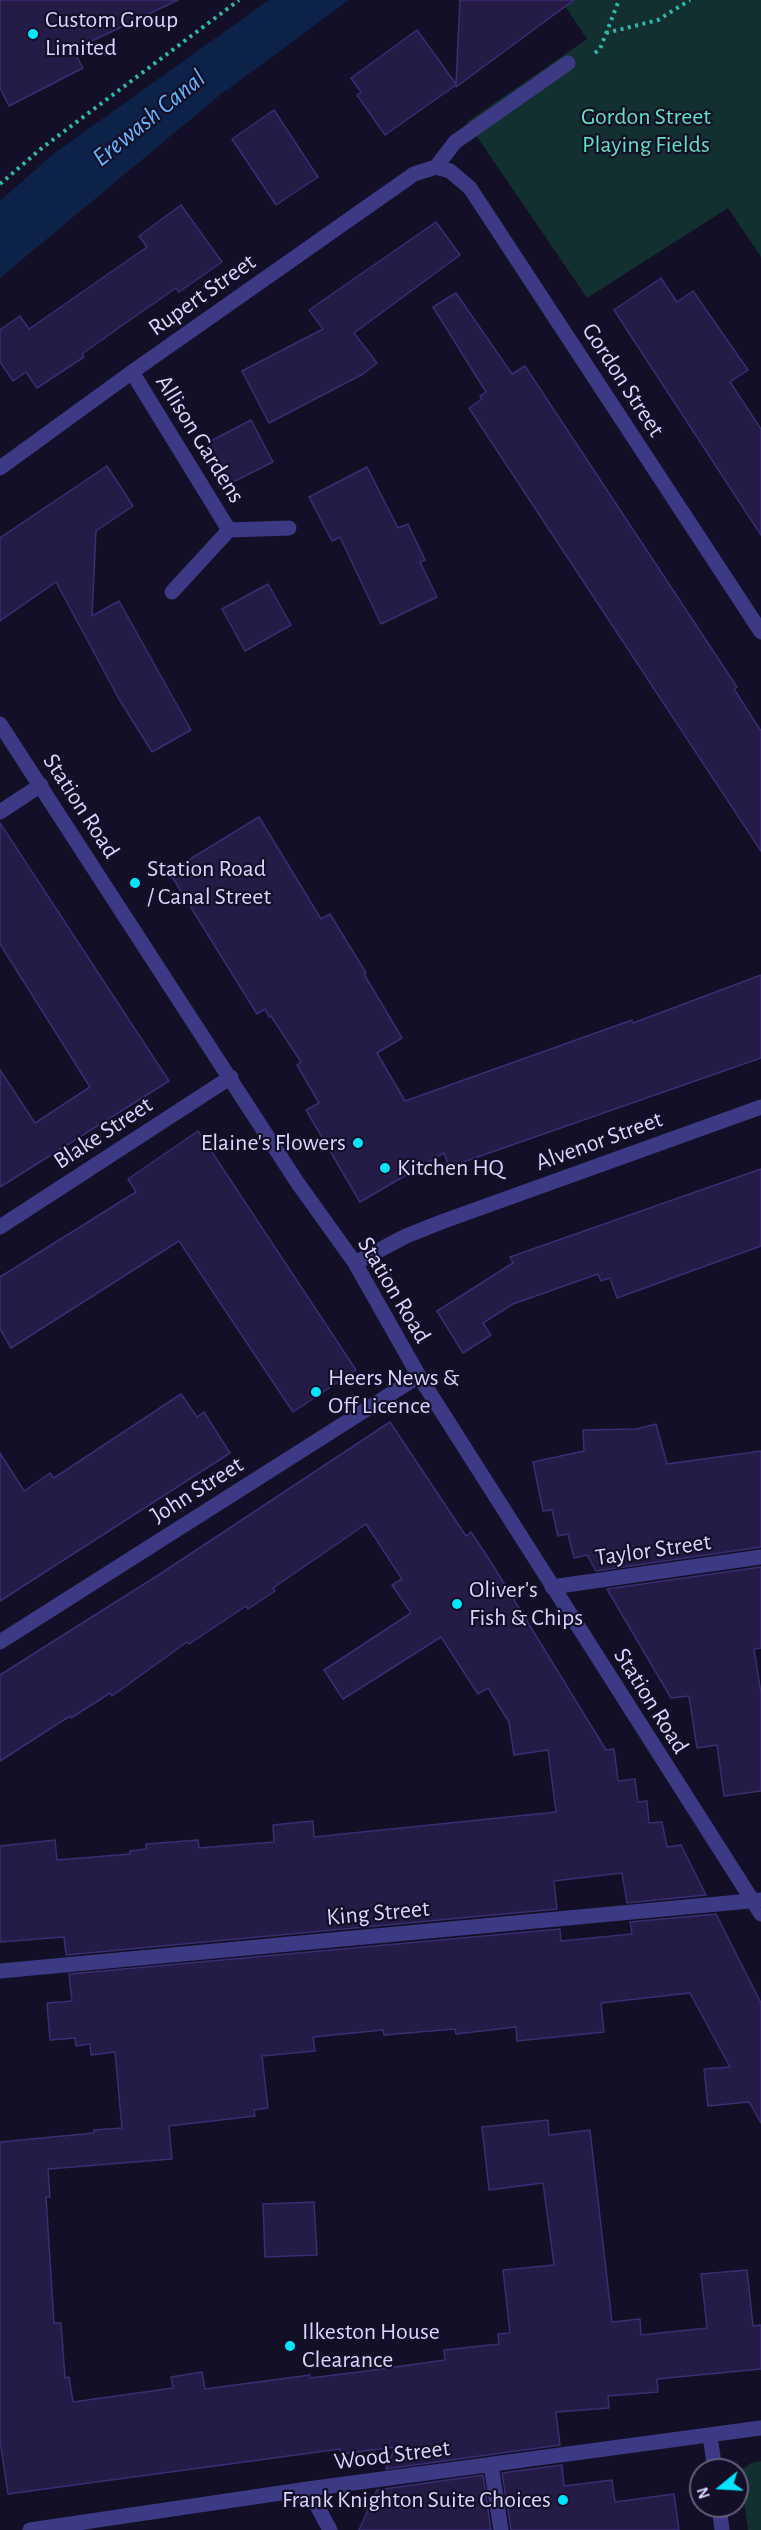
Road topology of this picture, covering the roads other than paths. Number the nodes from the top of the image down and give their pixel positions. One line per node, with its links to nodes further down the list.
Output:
1 (568, 63): 2 (street)
2 (436, 167): 3 (street, Rupert Street); 8 (street, Gordon Street)
3 (132, 372): 4 (street, Rupert Street); 6 (street, Allison Gardens)
4 (0, 468)
5 (289, 528): 6 (street, Allison Gardens)
6 (229, 530): 7 (street, Allison Gardens)
7 (172, 591)
8 (761, 632)
9 (0, 724): 10 (street, Station Road)
10 (41, 785): 11 (street); 12 (street, Station Road)
11 (0, 812)
12 (231, 1077): 14 (street, Blake Street); 15 (street, Station Road)
13 (761, 1107): 15 (street, Alvenor Street)
14 (0, 1227)
15 (355, 1263): 16 (street, Station Road)
16 (419, 1376): 18 (street, Station Road); 19 (street, John Street)
17 (761, 1557): 18 (street, Taylor Street)
18 (552, 1587): 20 (street, Station Road)
19 (0, 1642)
20 (756, 1901): 21 (street, Station Road); 22 (street, King Street)
21 (761, 1914)
22 (0, 1971)
23 (761, 2428): 24 (street, Wood Street)
24 (710, 2436): 25 (street); 26 (street, Wood Street)
25 (713, 2458)
26 (491, 2465): 27 (street, Wood Street); 30 (street)
27 (308, 2489): 28 (street, Wood Street); 29 (street)
28 (30, 2530)
29 (330, 2530)
30 (501, 2530)

